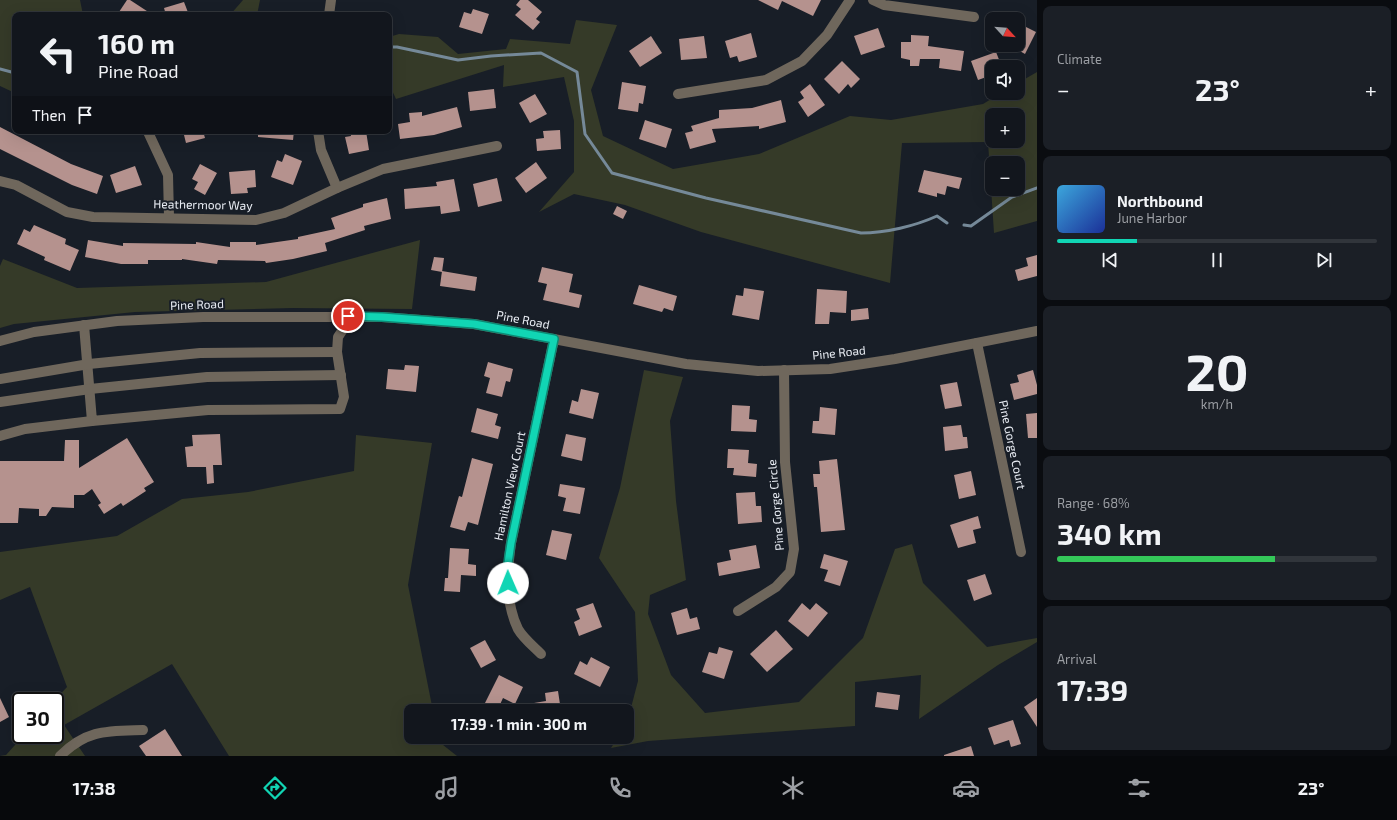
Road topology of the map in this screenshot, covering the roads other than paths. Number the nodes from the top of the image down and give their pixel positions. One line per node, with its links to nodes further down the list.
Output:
1 (331, 0): 4 (street)
2 (850, 0): 6 (street)
3 (873, 0): 5 (street)
4 (330, 12)
5 (974, 17)
6 (678, 94)
7 (149, 134): 12 (street)
8 (318, 134): 11 (street)
9 (497, 146): 11 (street, Heathermoor Way)
10 (0, 182): 12 (street, Heathermoor Way)
11 (337, 188): 12 (street, Heathermoor Way)
12 (169, 217)
13 (356, 316): 14 (street, Pine Road); 16 (street, Pine Road); 19 (street)
14 (84, 325): 17 (street, Pine Road); 20 (street)
15 (1037, 331): 18 (street, Pine Road)
16 (554, 339): 21 (street, Pine Road); 30 (street, Hamilton View Court)
17 (0, 341)
18 (977, 342): 21 (street, Pine Road); 28 (street, Pine Gorge Court)
19 (337, 352): 20 (street); 22 (street)
20 (88, 364): 23 (street); 24 (street)
21 (784, 370): 29 (street, Pine Gorge Circle)
22 (341, 375): 24 (street); 26 (street)
23 (0, 380)
24 (90, 389): 25 (street); 26 (street)
25 (0, 402)
26 (92, 421): 27 (street)
27 (0, 436)
28 (1021, 552)
29 (738, 611)
30 (541, 654)
31 (143, 730): 32 (street)
32 (60, 756)

